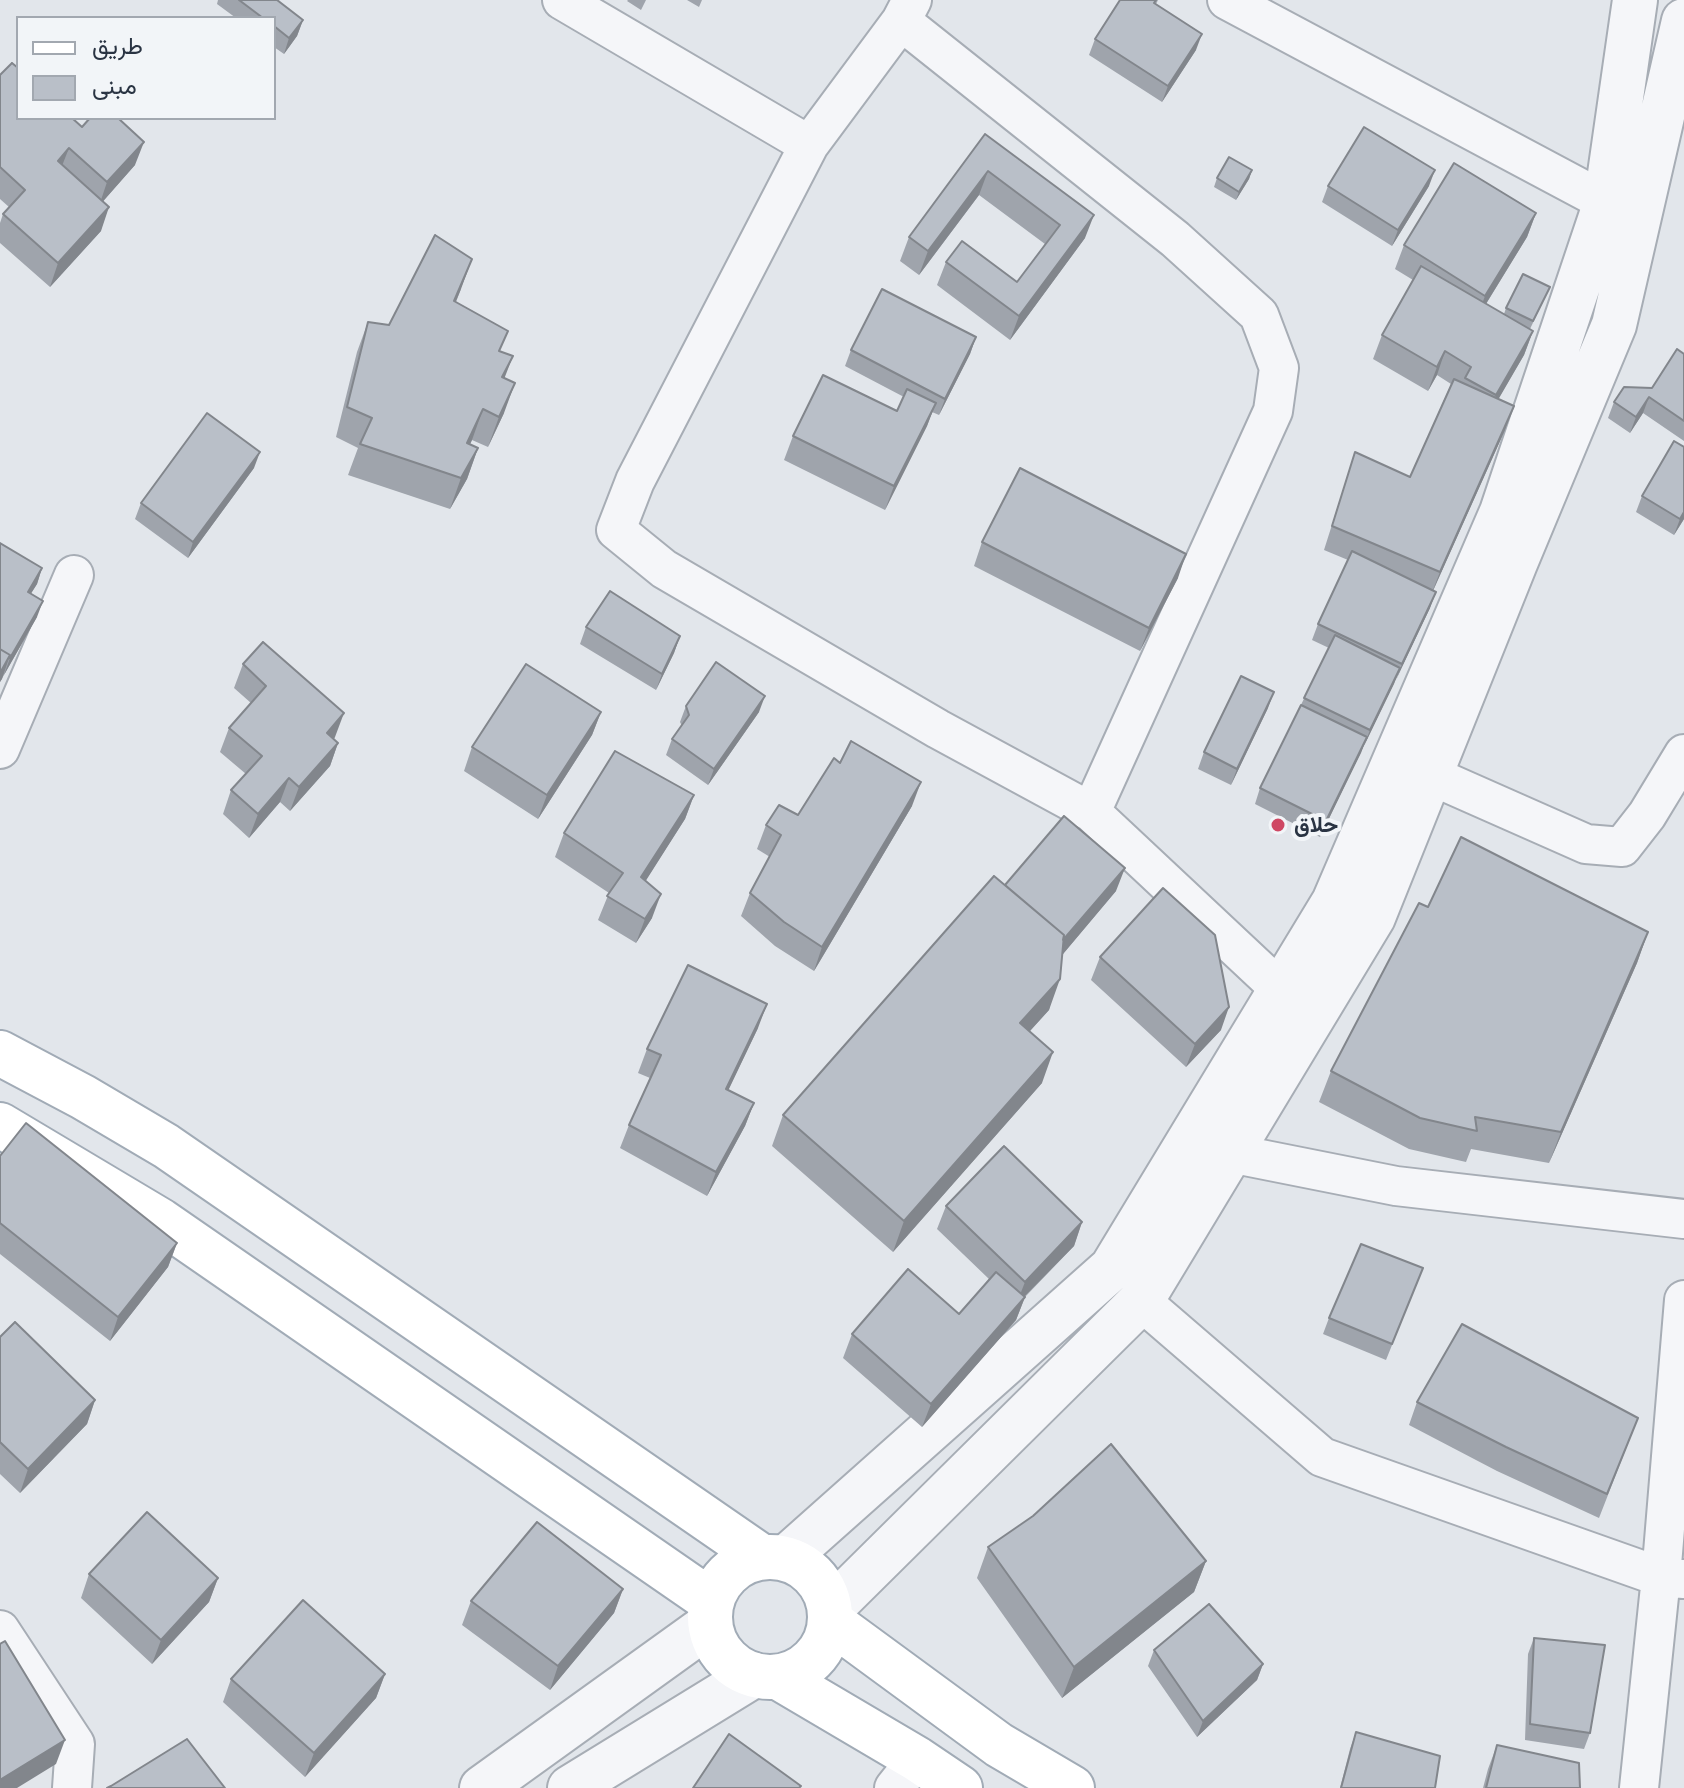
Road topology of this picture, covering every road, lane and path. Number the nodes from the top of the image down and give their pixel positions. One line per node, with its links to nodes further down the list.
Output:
1 (562, 0): 6 (street)
2 (1227, 0): 7 (street)
3 (1635, 0): 7 (street)
4 (906, 10): 6 (street); 12 (street)
5 (1684, 21): 7 (street)
6 (809, 145): 12 (street)
7 (1623, 207): 11 (street); 13 (street)
8 (74, 575): 9 (street)
9 (0, 749)
10 (1684, 754): 11 (street)
11 (1430, 775): 15 (street)
12 (1091, 812): 13 (street)
13 (1281, 990): 15 (street)
14 (0, 1053): 21 (main road)
15 (1262, 1061): 17 (street); 21 (street)
16 (0, 1125): 23 (main road)
17 (1230, 1153): 18 (street); 20 (street)
18 (1684, 1219)
19 (1684, 1300): 22 (street)
20 (1141, 1301): 22 (street); 24 (street)
21 (774, 1557): 23 (main road); 24 (main road)
22 (1672, 1578): 33 (street)
23 (710, 1613): 26 (main road); 29 (street)
24 (830, 1615): 26 (main road); 32 (main road)
25 (0, 1630): 28 (street)
26 (766, 1676): 27 (main road); 30 (street)
27 (906, 1774): 31 (main road)
28 (72, 1788)
29 (482, 1788)
30 (570, 1788)
31 (960, 1788)
32 (1072, 1788)
33 (1639, 1788)

